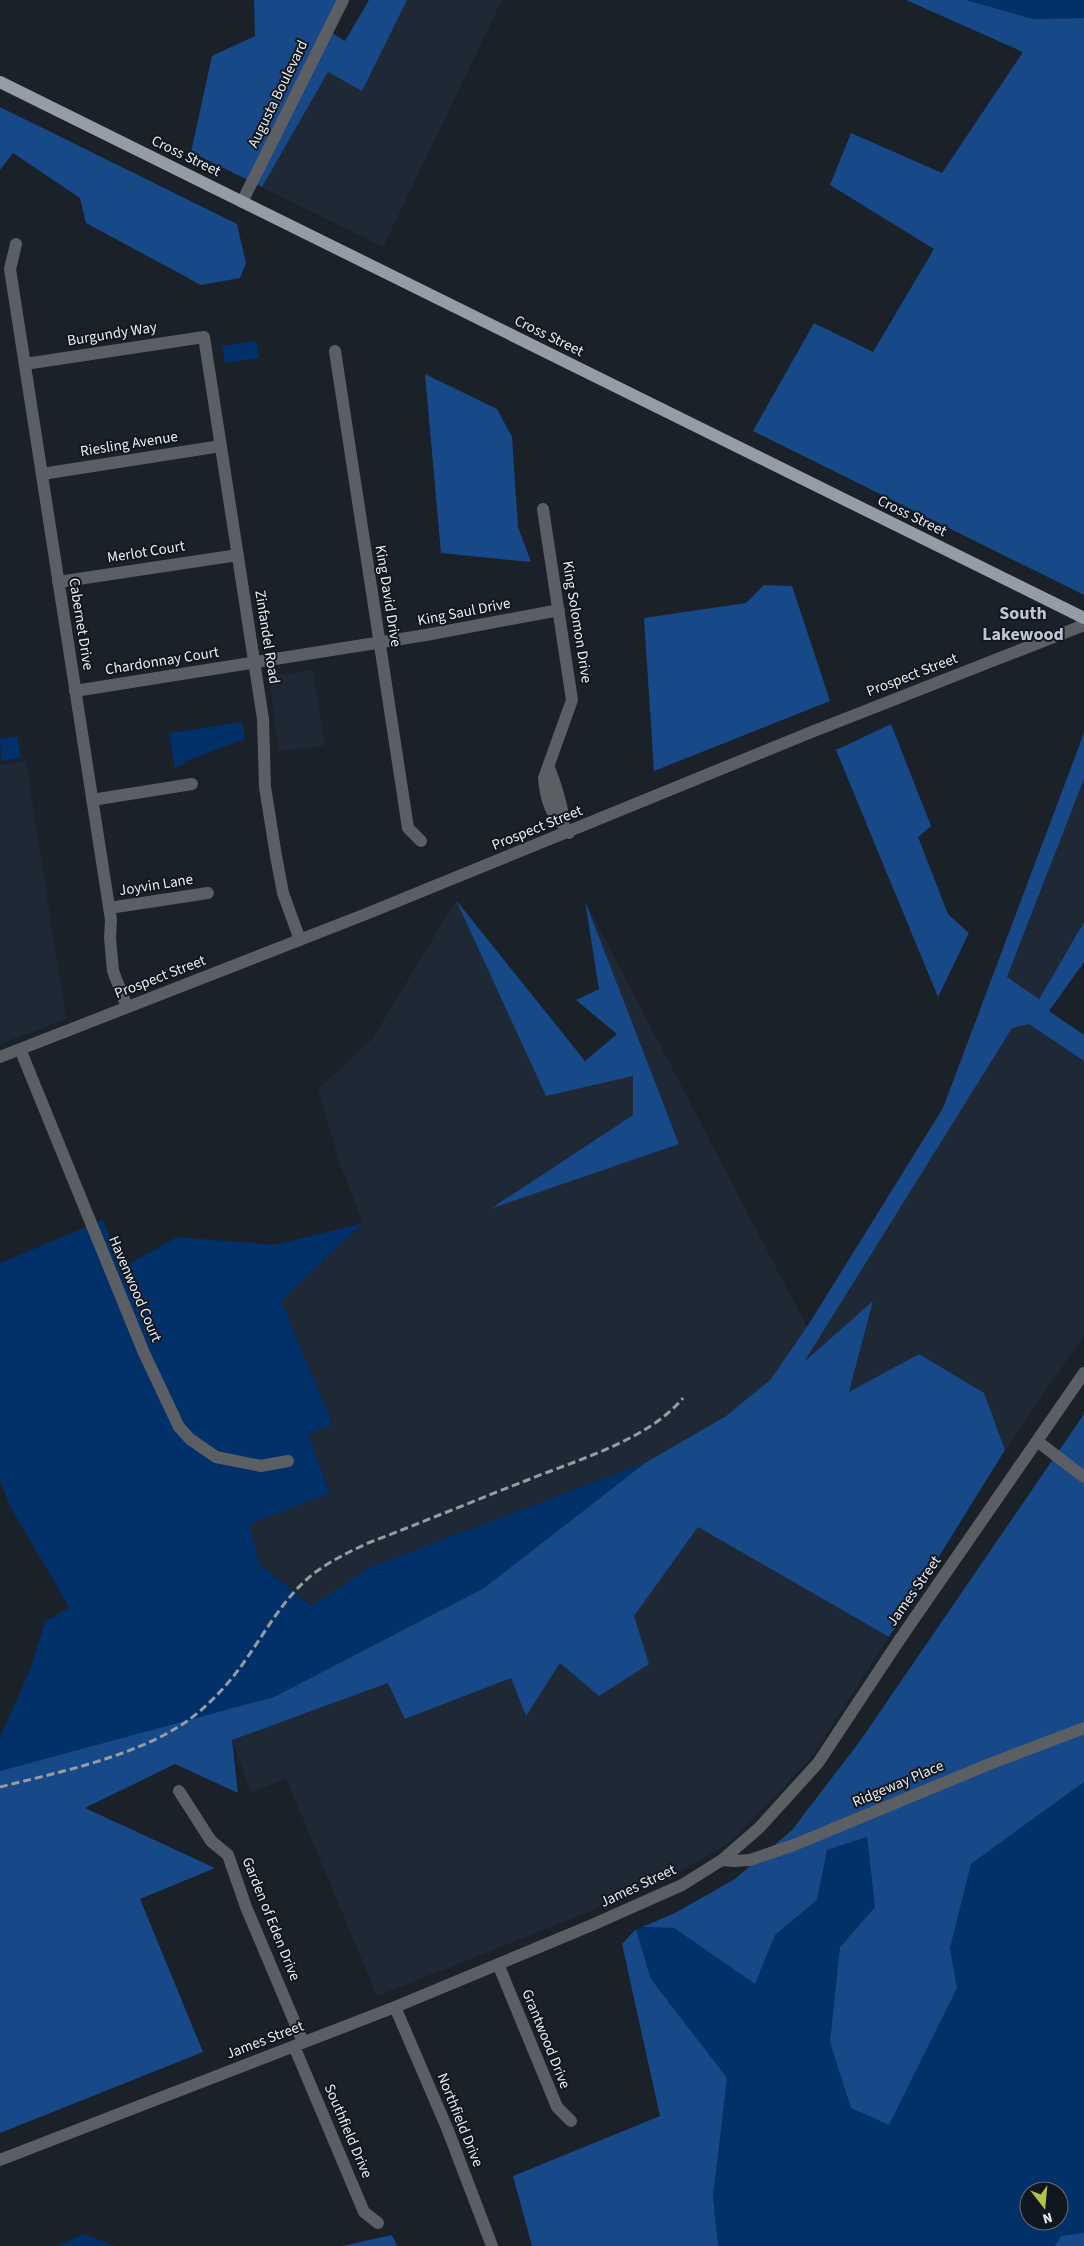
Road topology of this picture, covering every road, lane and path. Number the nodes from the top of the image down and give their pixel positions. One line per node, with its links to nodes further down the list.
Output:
1 (343, 0): 3 (street, Augusta Boulevard)
2 (0, 82): 3 (main road, Cross Street)
3 (242, 202): 14 (main road, Cross Street)
4 (16, 244): 7 (street, Cabernet Drive)
5 (204, 337): 7 (street, Burgundy Way); 8 (street, Zinfandel Road)
6 (335, 351): 16 (street, King David Drive)
7 (25, 364): 9 (street, Cabernet Drive)
8 (221, 446): 9 (street, Riesling Avenue); 11 (street, Zinfandel Road)
9 (42, 474): 12 (street, Cabernet Drive)
10 (543, 509): 13 (street, King Solomon Drive)
11 (238, 554): 12 (street, Merlot Court); 18 (street, Zinfandel Road)
12 (58, 582): 19 (street, Cabernet Drive)
13 (559, 610): 16 (street, King Saul Drive); 22 (street, King Solomon Drive)
14 (1084, 618)
15 (1084, 625): 22 (street, Prospect Street)
16 (378, 643): 17 (street, King Saul Drive); 23 (street, King David Drive)
17 (316, 654): 18 (street, Chardonnay Court)
18 (254, 663): 19 (street, Chardonnay Court); 26 (street, Zinfandel Road)
19 (75, 691): 21 (street, Cabernet Drive)
20 (192, 784): 21 (street)
21 (92, 800): 25 (street, Cabernet Drive)
22 (566, 827): 26 (street, Prospect Street)
23 (421, 841)
24 (208, 893): 25 (street, Joyvin Lane)
25 (109, 908): 27 (street, Cabernet Drive)
26 (300, 940): 27 (street, Prospect Street)
27 (127, 1007): 28 (street, Prospect Street)
28 (20, 1049): 29 (street, Prospect Street); 32 (street, Havenwood Court)
29 (0, 1057)
30 (1084, 1374): 31 (street, James Street)
31 (1037, 1441): 33 (street); 36 (street, James Street)
32 (288, 1461)
33 (1084, 1477)
34 (1084, 1728): 36 (street, Ridgeway Place)
35 (179, 1791): 39 (street, Garden of Eden Drive)
36 (722, 1860): 37 (street, James Street)
37 (498, 1964): 38 (street, James Street); 40 (street, Grantwood Drive)
38 (395, 2007): 39 (street, James Street); 43 (street, Northfield Drive)
39 (299, 2044): 41 (street, James Street); 42 (street, Southfield Drive)
40 (571, 2121)
41 (0, 2160)
42 (378, 2223)
43 (492, 2246)

